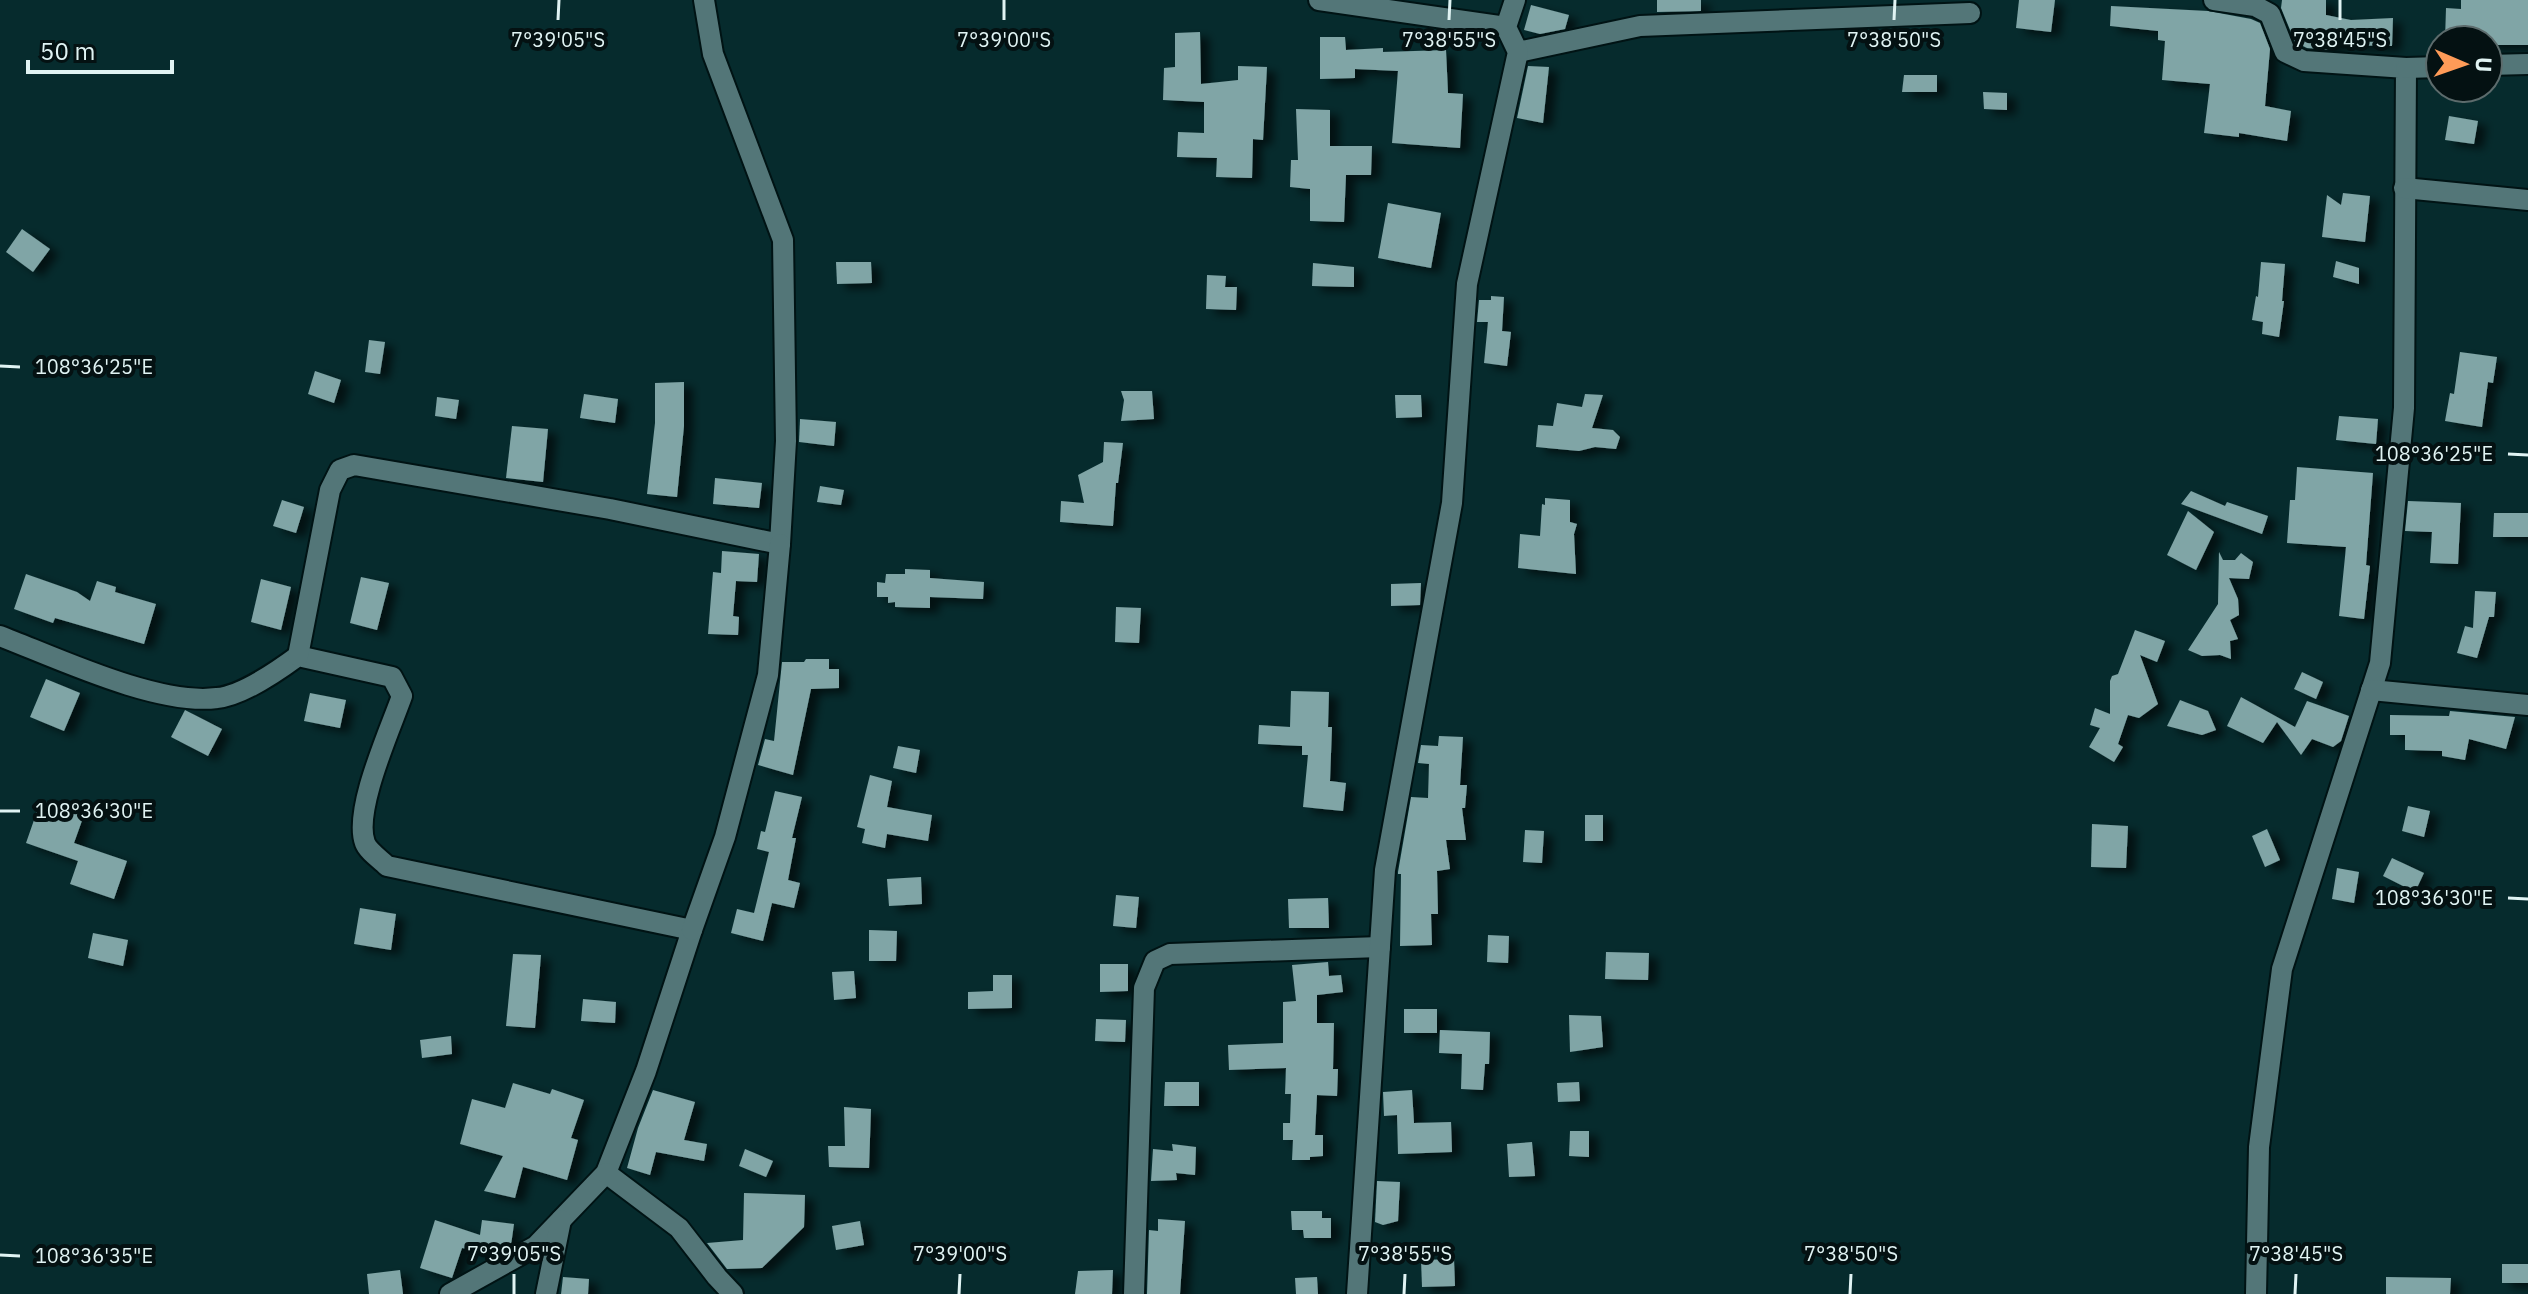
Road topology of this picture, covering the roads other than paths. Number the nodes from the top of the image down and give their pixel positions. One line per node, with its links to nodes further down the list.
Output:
1 (704, 0): 14 (street)
2 (1319, 0): 6 (street)
3 (1515, 0): 6 (street)
4 (2214, 0): 11 (street)
5 (1970, 13): 7 (street)
6 (1506, 27): 7 (street)
7 (1518, 52): 20 (street)
8 (2528, 64): 9 (street)
9 (2504, 65)
10 (2424, 67): 11 (street)
11 (2406, 68): 12 (street)
12 (2404, 188): 13 (street); 17 (street)
13 (2528, 200)
14 (780, 544): 16 (street); 19 (street)
15 (0, 636): 16 (street)
16 (298, 656): 19 (street)
17 (2371, 690): 18 (street); 28 (street)
18 (2528, 705)
19 (692, 930): 21 (street)
20 (1380, 947): 26 (street); 27 (street)
21 (606, 1173): 22 (street); 25 (street)
22 (561, 1220): 23 (street); 24 (street)
23 (450, 1294)
24 (546, 1294)
25 (733, 1294)
26 (1134, 1294)
27 (1357, 1294)
28 (2256, 1294)

